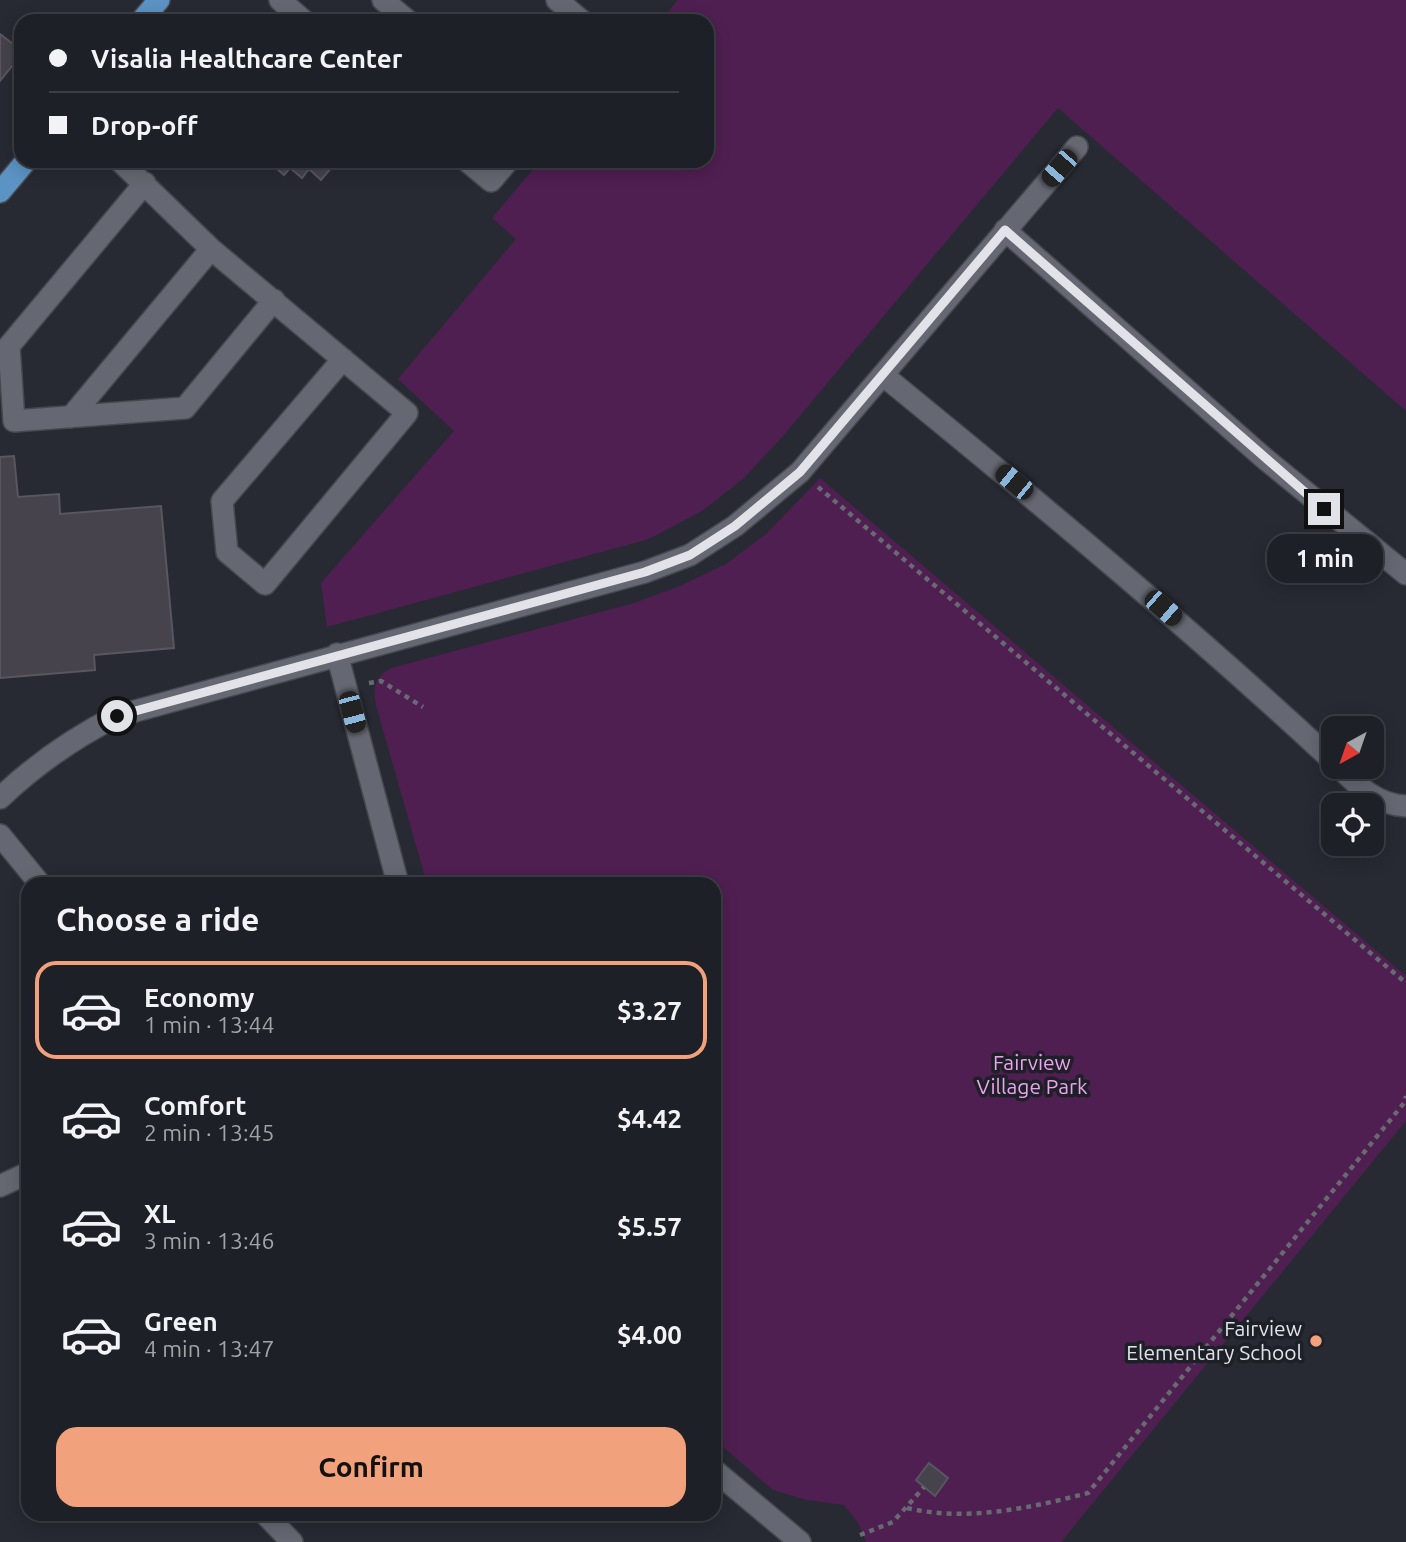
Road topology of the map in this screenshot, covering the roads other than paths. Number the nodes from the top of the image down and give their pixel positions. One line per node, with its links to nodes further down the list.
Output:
1 (159, 0): 5 (main road)
2 (383, 0): 7 (street)
3 (557, 0): 8 (street)
4 (282, 1): 6 (street)
5 (148, 14)
6 (296, 14)
7 (400, 14)
8 (574, 14)
9 (1077, 147): 16 (street)
10 (20, 168): 15 (main road)
11 (128, 168): 14 (street)
12 (475, 168): 13 (street)
13 (502, 168)
14 (145, 183): 17 (street); 21 (street)
15 (0, 192)
16 (1005, 230): 20 (street); 22 (street)
17 (211, 249): 18 (street); 21 (street)
18 (274, 300): 19 (street); 21 (street)
19 (343, 359): 19 (street)
20 (884, 376): 23 (street); 24 (street)
21 (71, 417)
22 (1406, 574)
23 (337, 654): 26 (street); 30 (street)
24 (1321, 750)
25 (1352, 779): 27 (street)
26 (0, 798)
27 (1406, 806)
28 (0, 835): 29 (street)
29 (34, 877)
30 (396, 877)
31 (21, 1176): 32 (street)
32 (0, 1186)
33 (721, 1477): 36 (street)
34 (272, 1521): 35 (street)
35 (292, 1542)
36 (800, 1542)

